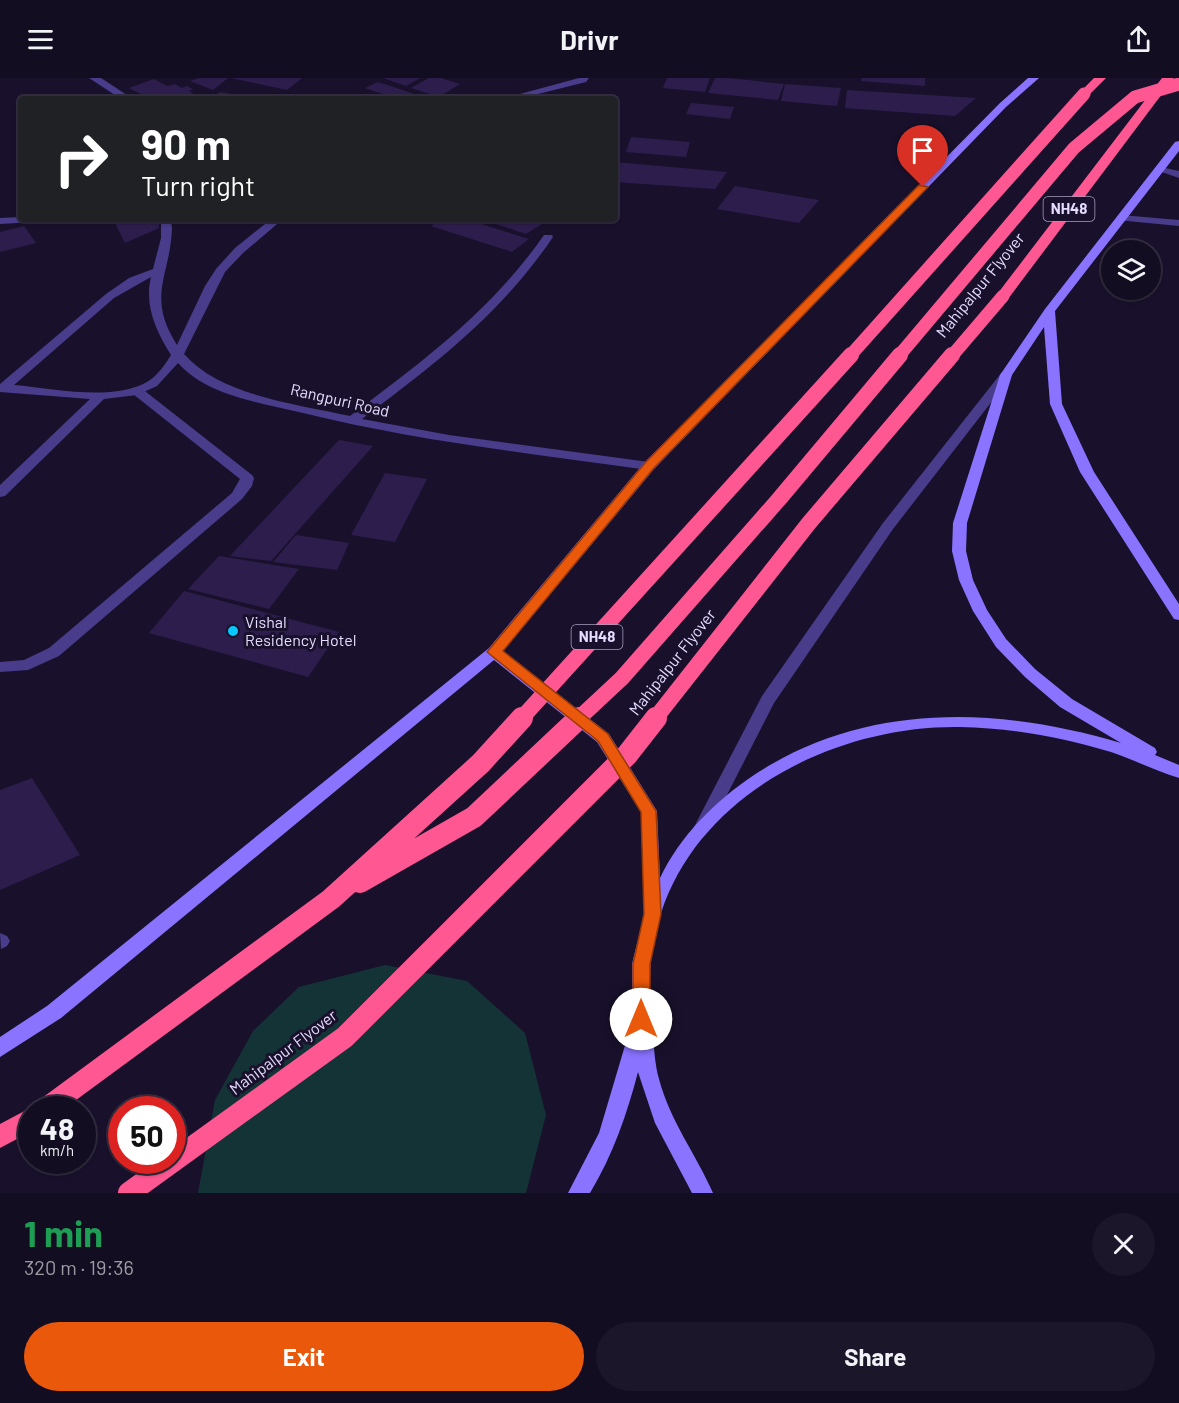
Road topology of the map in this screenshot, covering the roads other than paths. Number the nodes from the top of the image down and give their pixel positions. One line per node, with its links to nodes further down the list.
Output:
1 (94, 78): 7 (street)
2 (584, 78): 8 (street)
3 (1034, 78): 27 (main road)
4 (1100, 78): 34 (highway, NH48, bridge)
5 (1168, 78): 41 (highway, Mahipalpur Flyover / NH48, bridge)
6 (1179, 84): 34 (highway, bridge)
7 (123, 96)
8 (519, 96)
9 (1179, 144): 10 (main road)
10 (1160, 168): 11 (street); 12 (main road)
11 (1179, 175)
12 (1121, 218): 17 (street); 20 (main road)
13 (18, 219): 14 (street)
14 (0, 220)
15 (166, 222): 19 (street, Rangpuri Road)
16 (275, 222): 21 (street)
17 (1179, 223)
18 (548, 237): 26 (street)
19 (159, 272): 21 (street, Rangpuri Road); 23 (street)
20 (1049, 311): 22 (main road); 29 (main road)
21 (179, 355): 24 (street); 26 (street, Rangpuri Road)
22 (1006, 375): 32 (main road); 33 (street)
23 (1, 388): 25 (street)
24 (137, 391): 25 (street); 31 (street)
25 (101, 395): 28 (street)
26 (353, 420): 27 (street, Rangpuri Road)
27 (649, 466): 30 (main road)
28 (0, 493)
29 (1179, 615)
30 (494, 652): 35 (main road); 37 (main road)
31 (0, 667)
32 (1179, 771): 33 (main road)
33 (702, 827): 35 (main road)
34 (331, 899): 38 (highway, NH48, bridge)
35 (652, 914): 36 (main road)
36 (641, 1019): 42 (main road); 43 (main road)
37 (0, 1048)
38 (63, 1096)
39 (18, 1126): 40 (highway)
40 (0, 1137)
41 (129, 1193)
42 (578, 1193)
43 (703, 1193)

